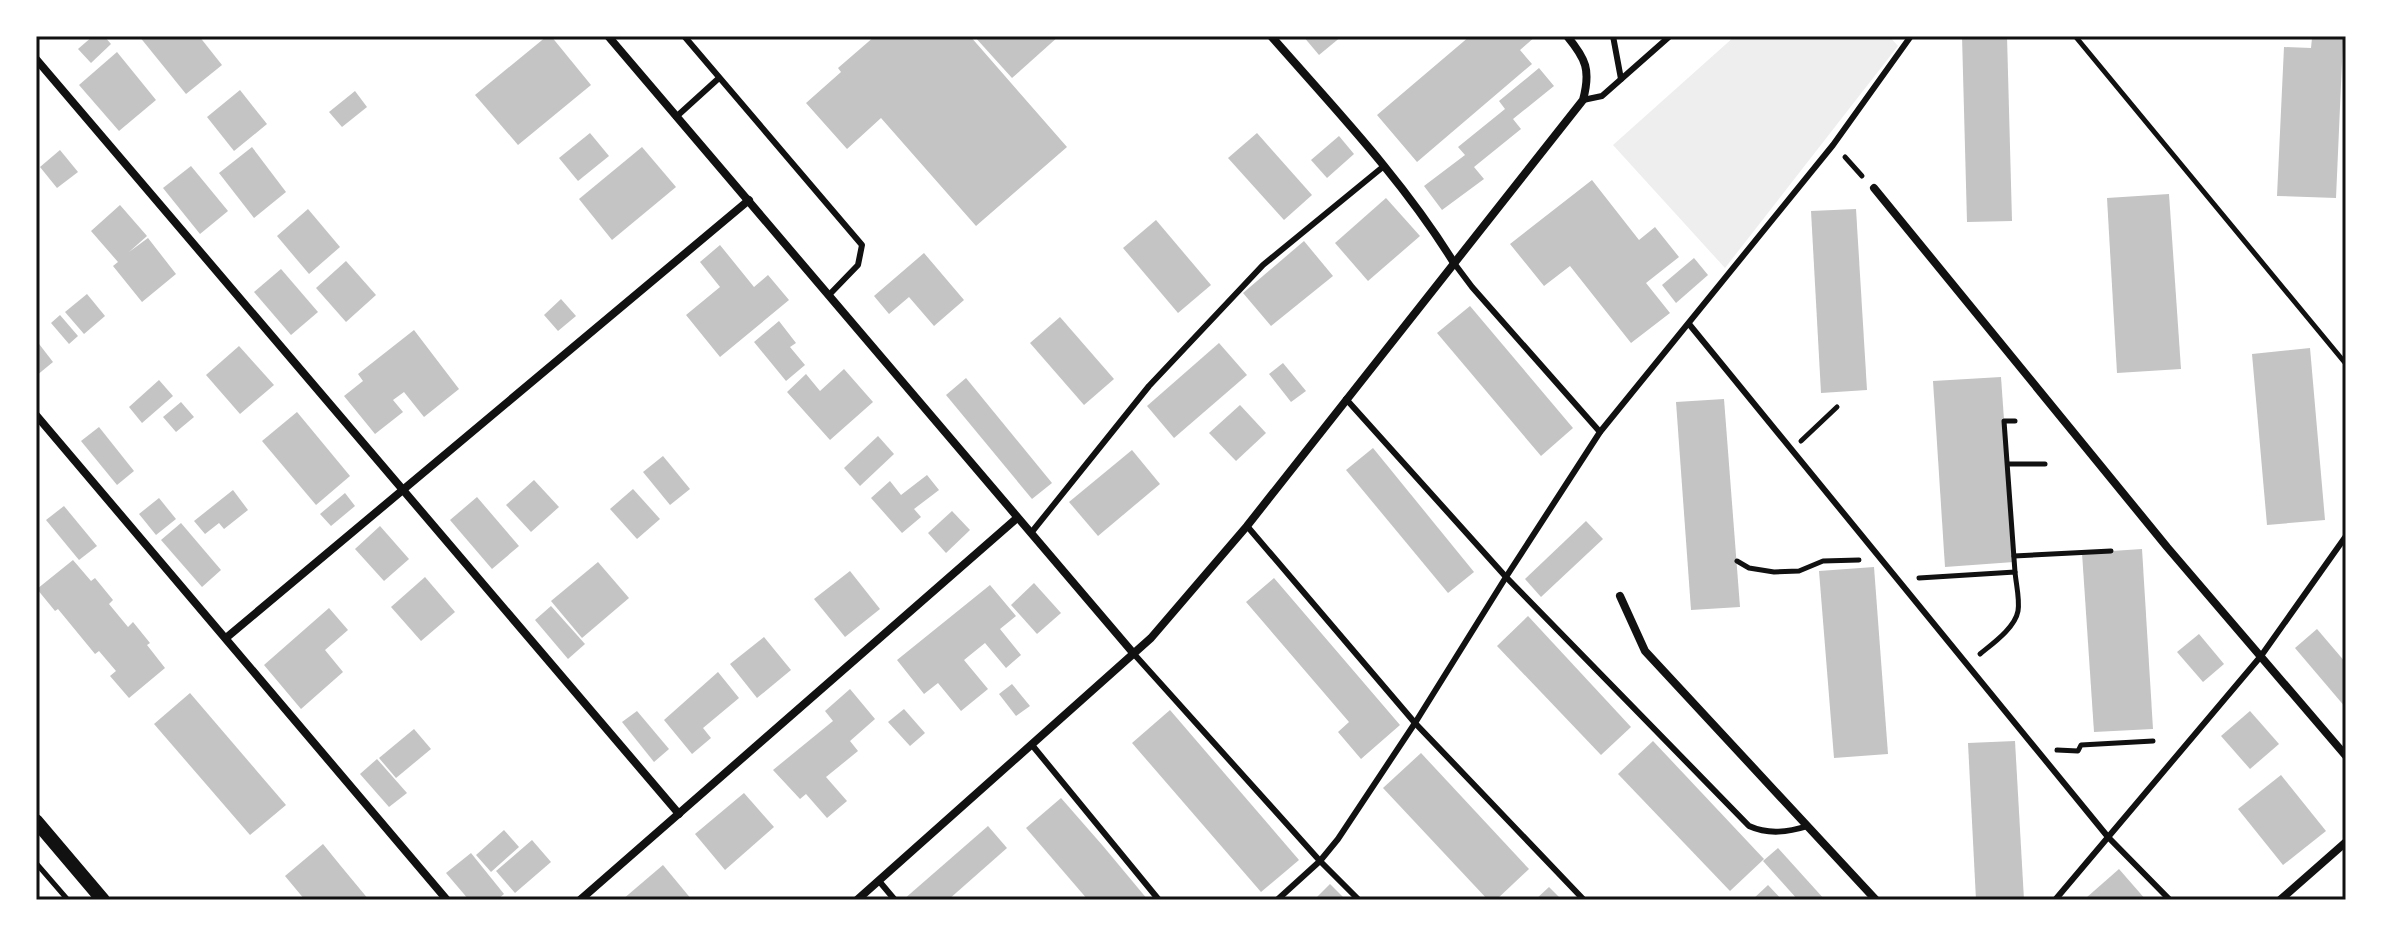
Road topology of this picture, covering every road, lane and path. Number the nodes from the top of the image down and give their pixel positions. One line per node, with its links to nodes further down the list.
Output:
1 (608, 36): 13 (street)
2 (684, 36): 10 (lane)
3 (1271, 36): 15 (street)
4 (1567, 36): 12 (street)
5 (1613, 36): 11 (lane)
6 (1670, 36): 11 (lane)
7 (1911, 36): 14 (lane)
8 (2075, 36): 21 (path)
9 (36, 59): 30 (street)
10 (719, 78): 13 (lane); 19 (lane)
11 (1621, 79): 12 (lane)
12 (1583, 100): 18 (street)
13 (676, 117): 17 (street)
14 (1833, 145): 16 (path); 20 (lane)
15 (1384, 166): 18 (street); 33 (lane)
16 (1874, 188): 45 (street)
17 (749, 200): 19 (street); 30 (street)
18 (1454, 263): 22 (street); 26 (lane)
19 (829, 295): 31 (street)
20 (1689, 324): 26 (lane); 27 (lane)
21 (2346, 364)
22 (1346, 399): 32 (street); 40 (lane)
23 (1837, 407): 27 (path)
24 (36, 415): 43 (street)
25 (2015, 421): 28 (path)
26 (1600, 432): 40 (lane)
27 (1792, 449): 41 (lane)
28 (2009, 464): 29 (path); 36 (path)
29 (2045, 464)
30 (404, 489): 43 (street); 52 (street)
31 (1017, 518): 33 (street); 52 (street)
32 (1247, 526): 44 (street); 47 (lane)
33 (1031, 533): 44 (street)
34 (2346, 536): 45 (lane)
35 (2111, 551): 36 (path)
36 (2014, 556): 39 (path)
37 (1871, 560): 38 (path)
38 (1737, 561)
39 (2015, 572): 41 (path); 46 (path)
40 (1506, 577): 47 (lane); 54 (lane)
41 (1898, 580): 46 (lane)
42 (1620, 596): 54 (street)
43 (226, 638): 62 (street)
44 (1134, 654): 49 (street); 57 (lane)
45 (2261, 656): 51 (street); 55 (lane)
46 (1967, 664): 50 (lane)
47 (1415, 723): 57 (lane); 69 (lane)
48 (2153, 741): 50 (path)
49 (1032, 745): 59 (street); 66 (lane)
50 (2036, 748): 55 (lane)
51 (2346, 756)
52 (679, 814): 63 (street)
53 (36, 821): 61 (street)
54 (1808, 826): 70 (street)
55 (2108, 837): 71 (lane); 72 (lane)
56 (2346, 842): 73 (street)
57 (1320, 861): 67 (lane); 68 (lane)
58 (36, 863): 60 (path)
59 (879, 881): 64 (street); 65 (lane)
60 (68, 900)
61 (103, 900)
62 (447, 900)
63 (580, 900)
64 (857, 900)
65 (895, 900)
66 (1159, 900)
67 (1277, 900)
68 (1359, 900)
69 (1584, 900)
70 (1876, 900)
71 (2055, 900)
72 (2170, 900)
73 (2280, 900)

